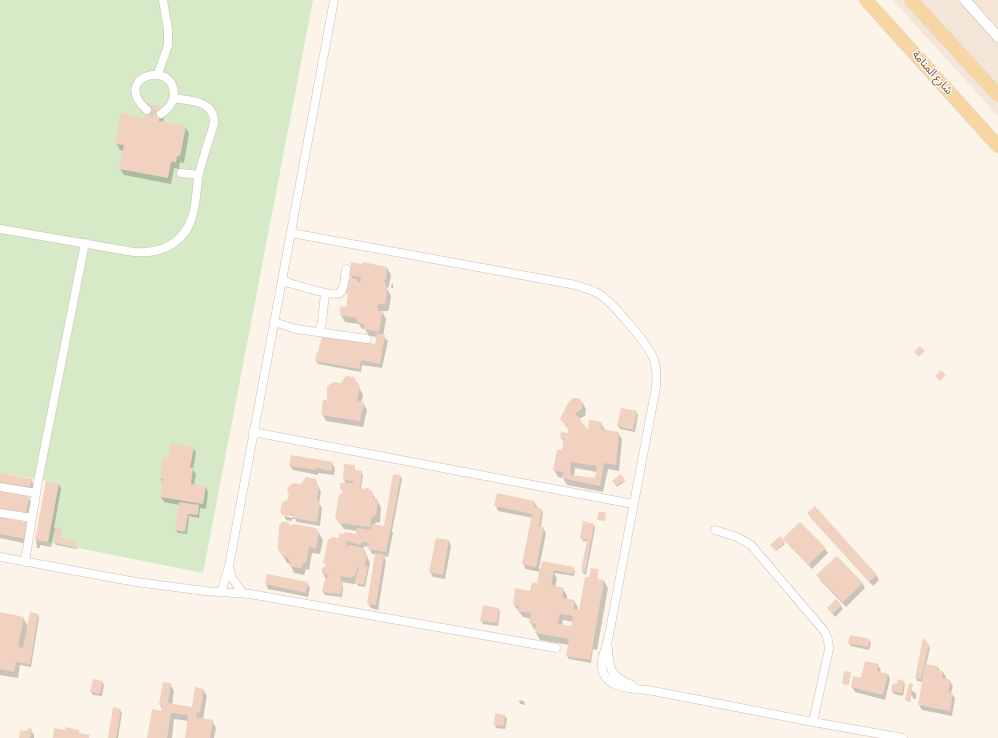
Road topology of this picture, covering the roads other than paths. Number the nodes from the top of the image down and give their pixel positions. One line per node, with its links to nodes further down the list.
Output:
1 (164, 0): 7 (street)
2 (334, 0): 16 (street)
3 (866, 0): 12 (main road, شارع المنامة)
4 (910, 0): 8 (main road)
5 (965, 0): 6 (street)
6 (998, 36)
7 (158, 74): 9 (street); 10 (street)
8 (998, 95)
9 (174, 98): 11 (street); 14 (street)
10 (146, 110)
11 (161, 114)
12 (998, 146)
13 (182, 173): 14 (street)
14 (198, 175): 17 (street)
15 (0, 229): 17 (street)
16 (291, 232): 19 (street); 27 (street)
17 (85, 243): 26 (street)
18 (346, 268): 20 (street)
19 (282, 281): 20 (street); 21 (street)
20 (325, 293): 22 (street)
21 (274, 322): 22 (street); 24 (street)
22 (318, 332): 23 (street)
23 (367, 340)
24 (253, 432): 27 (street); 33 (street)
25 (0, 487): 26 (street)
26 (36, 494): 29 (street)
27 (633, 504): 37 (street)
28 (0, 513): 29 (street)
29 (32, 518): 32 (street)
30 (715, 530): 37 (street)
31 (0, 557): 32 (street)
32 (24, 562): 34 (street)
33 (228, 566): 34 (street); 35 (street)
34 (221, 592): 35 (street)
35 (243, 593): 36 (street)
36 (556, 648)
37 (814, 722): 38 (street)
38 (903, 738)

